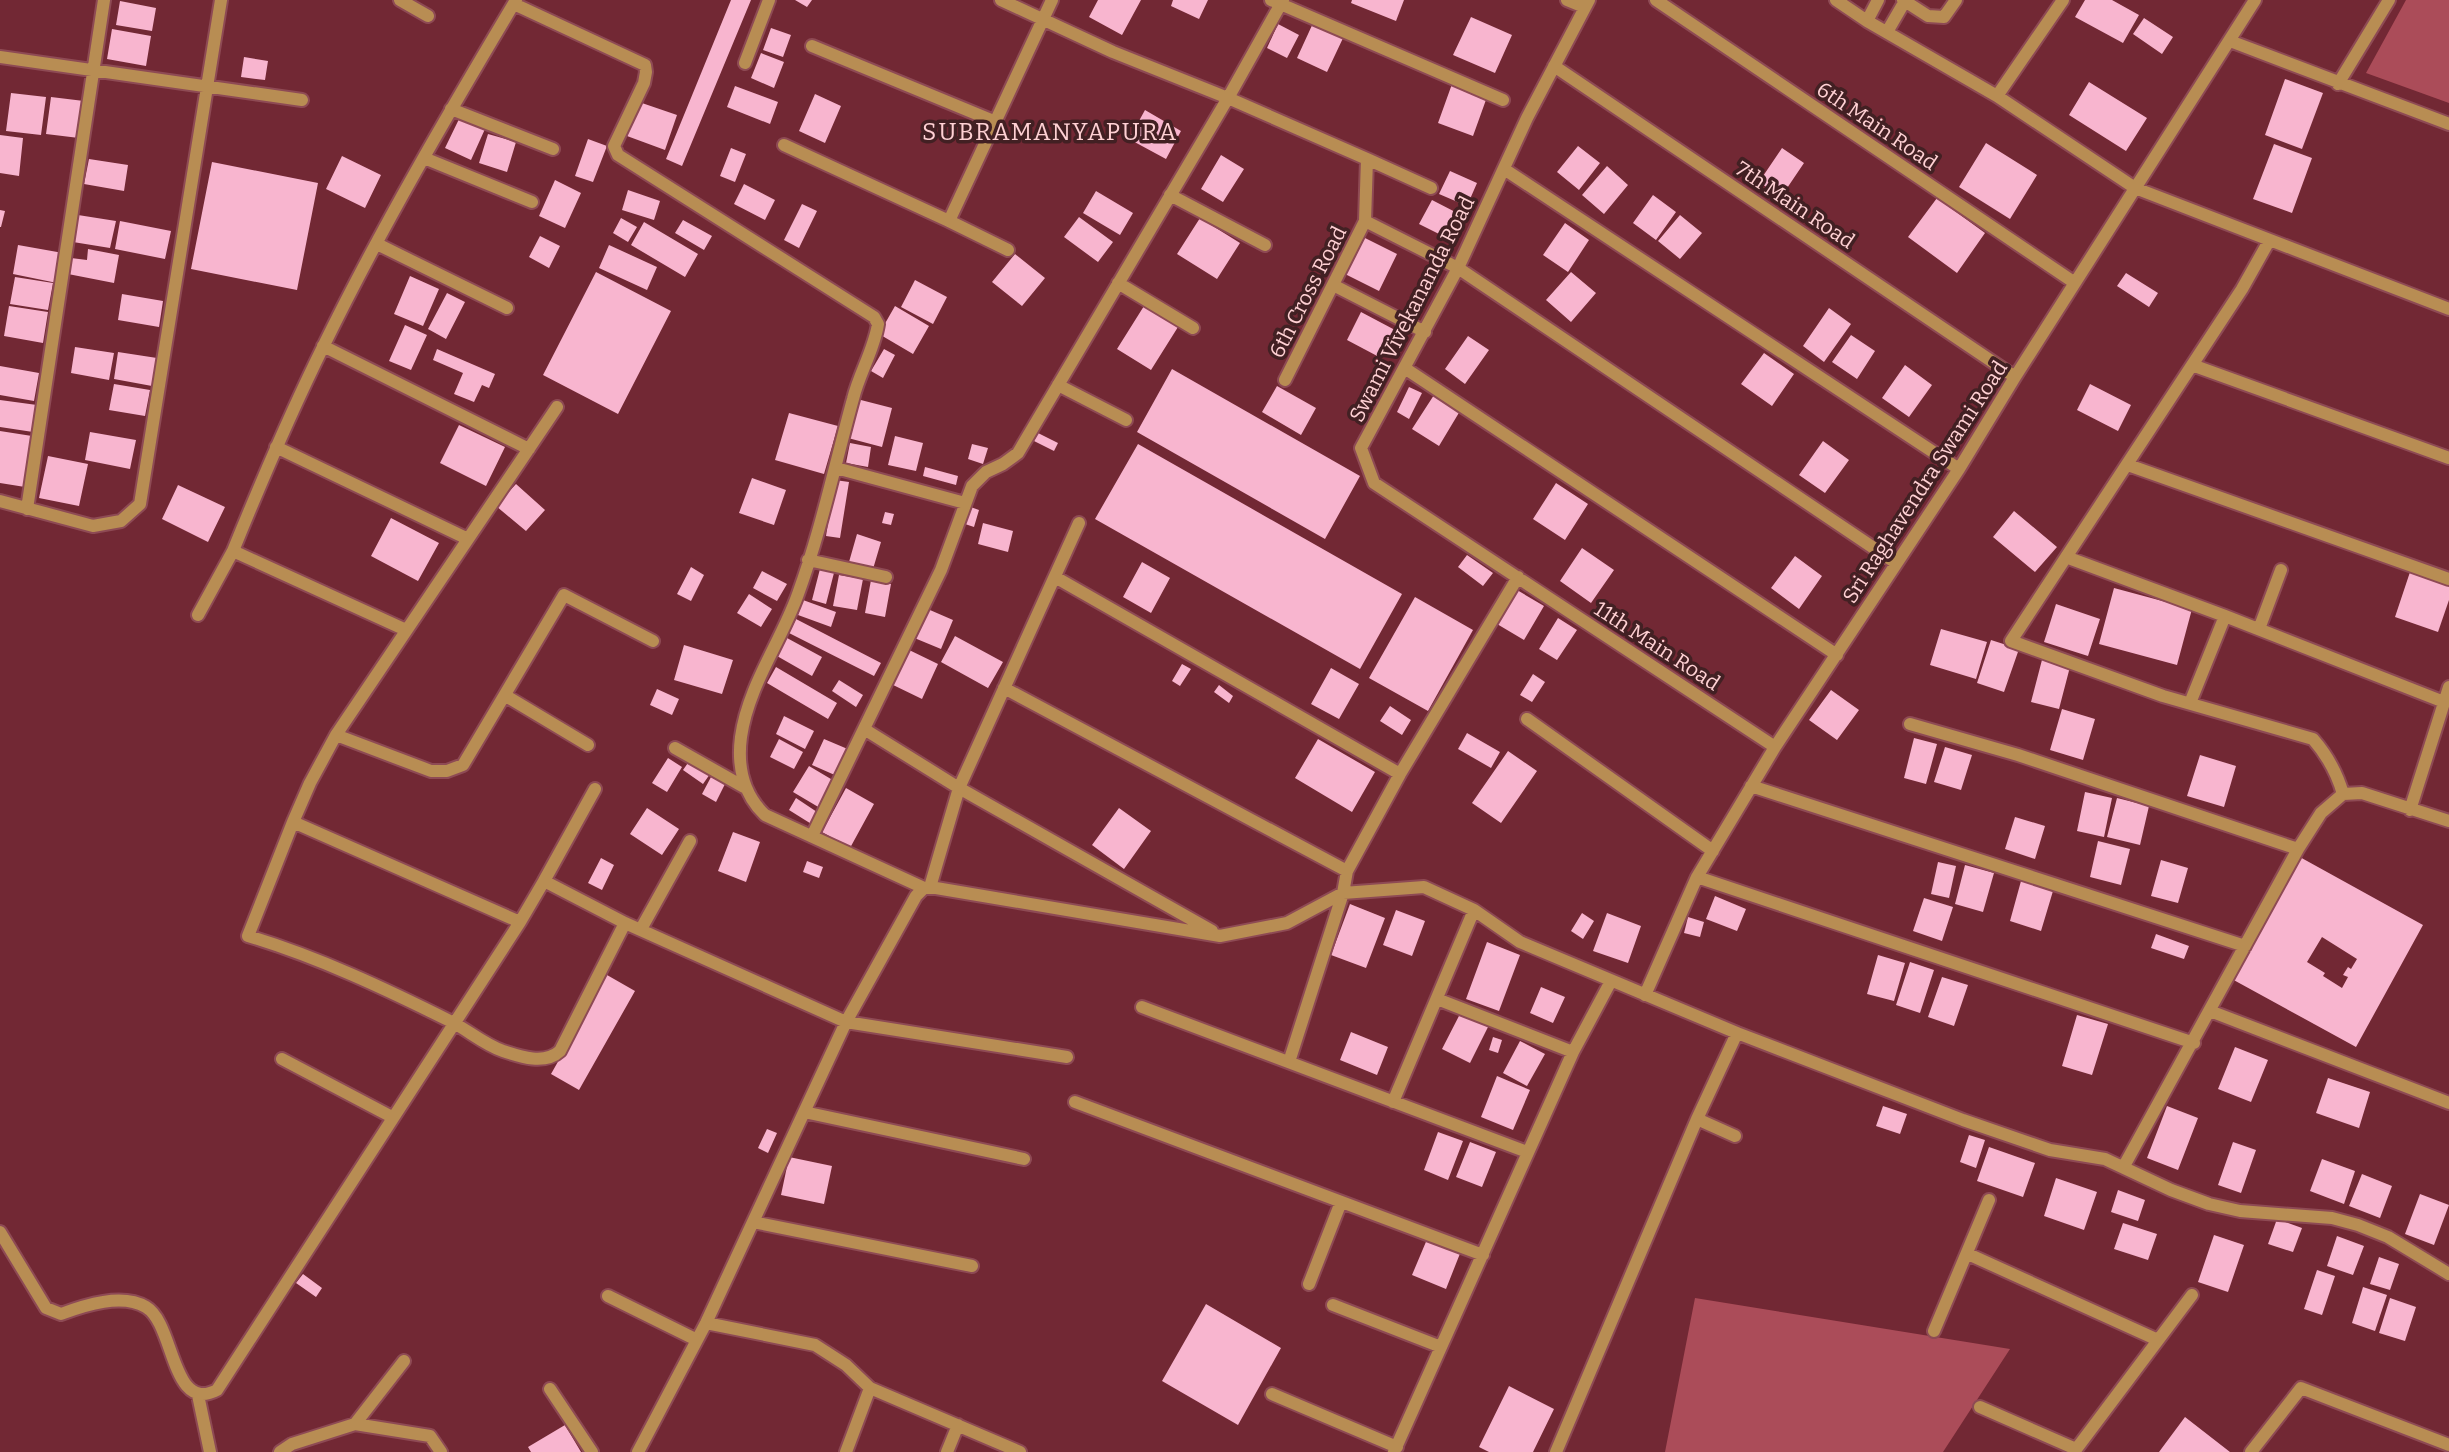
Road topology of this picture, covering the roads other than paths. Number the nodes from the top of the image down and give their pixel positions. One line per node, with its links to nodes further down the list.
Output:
1 (104, 0): 28 (street)
2 (221, 0): 30 (street)
3 (400, 0): 19 (street)
4 (769, 0): 26 (street)
5 (1001, 0): 20 (street)
6 (1052, 0): 20 (street)
7 (1567, 0): 18 (street)
8 (1656, 0): 55 (street, 6th Main Road)
9 (1836, 0): 21 (street)
10 (1878, 0): 21 (street)
11 (1956, 0): 16 (street)
12 (2063, 0): 31 (street)
13 (2255, 0): 23 (street, Sri Raghavendra Swami Road)
14 (2389, 0): 29 (street)
15 (1278, 1): 32 (street); 34 (street)
16 (1904, 1): 22 (street)
17 (515, 2): 35 (street); 73 (street)
18 (1587, 4): 27 (street, Swami Vivekananda Road)
19 (428, 16)
20 (1042, 20): 32 (street); 36 (street)
21 (1867, 21): 22 (street)
22 (1887, 32): 31 (street)
23 (2230, 41): 29 (street); 44 (street, Sri Raghavendra Swami Road)
24 (812, 46): 36 (street)
25 (0, 57): 28 (street)
26 (745, 63)
27 (1554, 66): 42 (street, Swami Vivekananda Road); 64 (street, 7th Main Road)
28 (93, 70): 30 (street); 77 (street)
29 (2338, 84): 37 (street)
30 (206, 86): 33 (street); 77 (street)
31 (1997, 96): 44 (street)
32 (1228, 98): 41 (street); 45 (street)
33 (302, 100)
34 (1503, 100)
35 (450, 109): 39 (street); 40 (street)
36 (996, 122): 47 (street)
37 (2449, 124)
38 (784, 145): 47 (street)
39 (554, 149)
40 (424, 158): 46 (street); 50 (street)
41 (1367, 159): 43 (street); 48 (street)
42 (1504, 169): 53 (street, Swami Vivekananda Road); 74 (street)
43 (1431, 188)
44 (2135, 188): 49 (street); 55 (street, Sri Raghavendra Swami Road)
45 (1170, 195): 51 (street); 54 (street)
46 (532, 202)
47 (949, 221): 52 (street)
48 (1365, 221): 53 (street); 56 (street, 6th Cross Road)
49 (2269, 241): 58 (street); 62 (street)
50 (377, 244): 57 (street); 61 (street)
51 (1265, 245)
52 (1008, 250)
53 (1458, 268): 60 (street, Swami Vivekananda Road); 83 (street)
54 (1118, 283): 59 (street); 66 (street)
55 (2076, 283): 64 (street, Sri Raghavendra Swami Road)
56 (1332, 285): 60 (street); 65 (street, 6th Cross Road)
57 (507, 308)
58 (2449, 309)
59 (1193, 328)
60 (1425, 332): 63 (street, Swami Vivekananda Road)
61 (323, 346): 69 (street); 70 (street)
62 (2192, 365): 71 (street); 72 (street)
63 (1406, 369): 87 (street, Swami Vivekananda Road); 94 (street)
64 (2015, 377): 74 (street, Sri Raghavendra Swami Road)
65 (1285, 380)
66 (1058, 385): 68 (street); 76 (street)
67 (557, 407): 70 (street)
68 (1126, 420)
69 (276, 447): 79 (street); 80 (street)
70 (529, 449): 79 (street)
71 (2449, 458)
72 (2128, 465): 81 (street); 88 (street)
73 (836, 468): 76 (street); 82 (street)
74 (1959, 469): 83 (street, Sri Raghavendra Swami Road)
75 (0, 501): 77 (street)
76 (965, 503): 102 (street)
77 (27, 509)
78 (1079, 523): 86 (street)
79 (468, 539): 92 (street)
80 (233, 551): 89 (street); 92 (street)
81 (2066, 557): 90 (street); 99 (street)
82 (808, 560): 85 (street); 109 (street)
83 (1896, 563): 94 (street, Sri Raghavendra Swami Road)
84 (2281, 570): 91 (street)
85 (886, 577)
86 (1055, 577): 96 (street); 107 (street)
87 (1518, 578): 105 (street, 11th Main Road); 107 (street)
88 (2449, 579)
89 (198, 615)
90 (2225, 615): 91 (street); 99 (street)
91 (2259, 629): 98 (street)
92 (406, 630): 103 (street)
93 (653, 641): 97 (street)
94 (1837, 655): 105 (street, Sri Raghavendra Swami Road)
95 (2449, 687): 98 (street)
96 (1004, 688): 110 (street); 120 (street)
97 (506, 695): 103 (street); 104 (street)
98 (2444, 702): 113 (street)
99 (2190, 703): 112 (street)
100 (1527, 719): 119 (street)
101 (1910, 724): 118 (street)
102 (864, 729): 110 (street); 116 (street)
103 (336, 735): 115 (street)
104 (588, 746)
105 (1775, 747): 108 (street, Sri Raghavendra Swami Road)
106 (675, 748): 109 (street)
107 (1400, 774): 120 (street)
108 (1751, 786): 119 (street, Sri Raghavendra Swami Road); 130 (street)
109 (744, 787): 116 (street)
110 (959, 788): 123 (street); 129 (street)
111 (595, 789): 122 (street)
112 (2343, 794): 113 (street); 118 (street)
113 (2410, 810): 114 (street)
114 (2449, 821)
115 (293, 822): 126 (street); 137 (street)
116 (812, 836): 123 (street)
117 (690, 841): 128 (street)
118 (2298, 849): 130 (street)
119 (1713, 851): 121 (street, Sri Raghavendra Swami Road)
120 (1347, 871): 124 (street)
121 (1697, 877): 132 (street, Sri Raghavendra Swami Road); 139 (street)
122 (544, 881): 126 (street); 127 (street)
123 (927, 888): 129 (street); 136 (street)
124 (1343, 893): 125 (street); 129 (street); 143 (street)
125 (1474, 910): 131 (street); 133 (street)
126 (520, 922): 137 (street)
127 (625, 923): 128 (street); 137 (street)
128 (641, 929): 136 (street)
129 (1220, 936)
130 (2245, 946): 135 (street)
131 (1611, 981): 132 (street); 140 (street)
132 (1645, 995): 138 (street)
133 (1437, 999): 140 (street); 145 (street)
134 (1142, 1007): 143 (street)
135 (2210, 1011): 139 (street); 146 (street)
136 (846, 1022): 141 (street); 147 (street)
137 (454, 1023): 148 (street)
138 (1737, 1033): 149 (street); 153 (street)
139 (2194, 1043): 153 (street)
140 (1573, 1052): 151 (street)
141 (1067, 1057)
142 (282, 1059): 148 (street)
143 (1289, 1062): 145 (street)
144 (1075, 1102): 155 (street)
145 (1393, 1102): 151 (street)
146 (2449, 1103)
147 (804, 1112): 152 (street); 156 (street)
148 (392, 1117): 175 (street)
149 (1697, 1119): 150 (street); 190 (street)
150 (1735, 1136)
151 (1527, 1152): 159 (street)
152 (1024, 1158)
153 (2124, 1166): 161 (street)
154 (1989, 1200): 158 (street)
155 (1341, 1202): 159 (street); 162 (street)
156 (753, 1222): 160 (street); 166 (street)
157 (0, 1232): 175 (street)
158 (1968, 1254): 167 (street); 169 (street)
159 (1483, 1255): 170 (street)
160 (972, 1266)
161 (2448, 1272)
162 (1309, 1284)
163 (2192, 1295): 169 (street)
164 (608, 1296): 168 (street)
165 (1333, 1305): 170 (street)
166 (705, 1323): 168 (street); 172 (street)
167 (1934, 1331)
168 (697, 1340): 186 (street)
169 (2158, 1340): 181 (street)
170 (1441, 1347): 180 (street)
171 (404, 1361): 177 (street)
172 (870, 1388): 178 (street); 187 (street)
173 (550, 1389): 185 (street)
174 (1272, 1394): 180 (street)
175 (198, 1395): 182 (street)
176 (1980, 1407): 181 (street)
177 (355, 1424): 183 (street); 184 (street)
178 (958, 1424): 188 (street); 189 (street)
179 (2449, 1445): 191 (street)
180 (1396, 1449)
181 (2075, 1451)
182 (210, 1452)
183 (280, 1452)
184 (441, 1452)
185 (592, 1452)
186 (638, 1452)
187 (846, 1452)
188 (947, 1452)
189 (1020, 1452)
190 (1556, 1452)
191 (2250, 1452)

